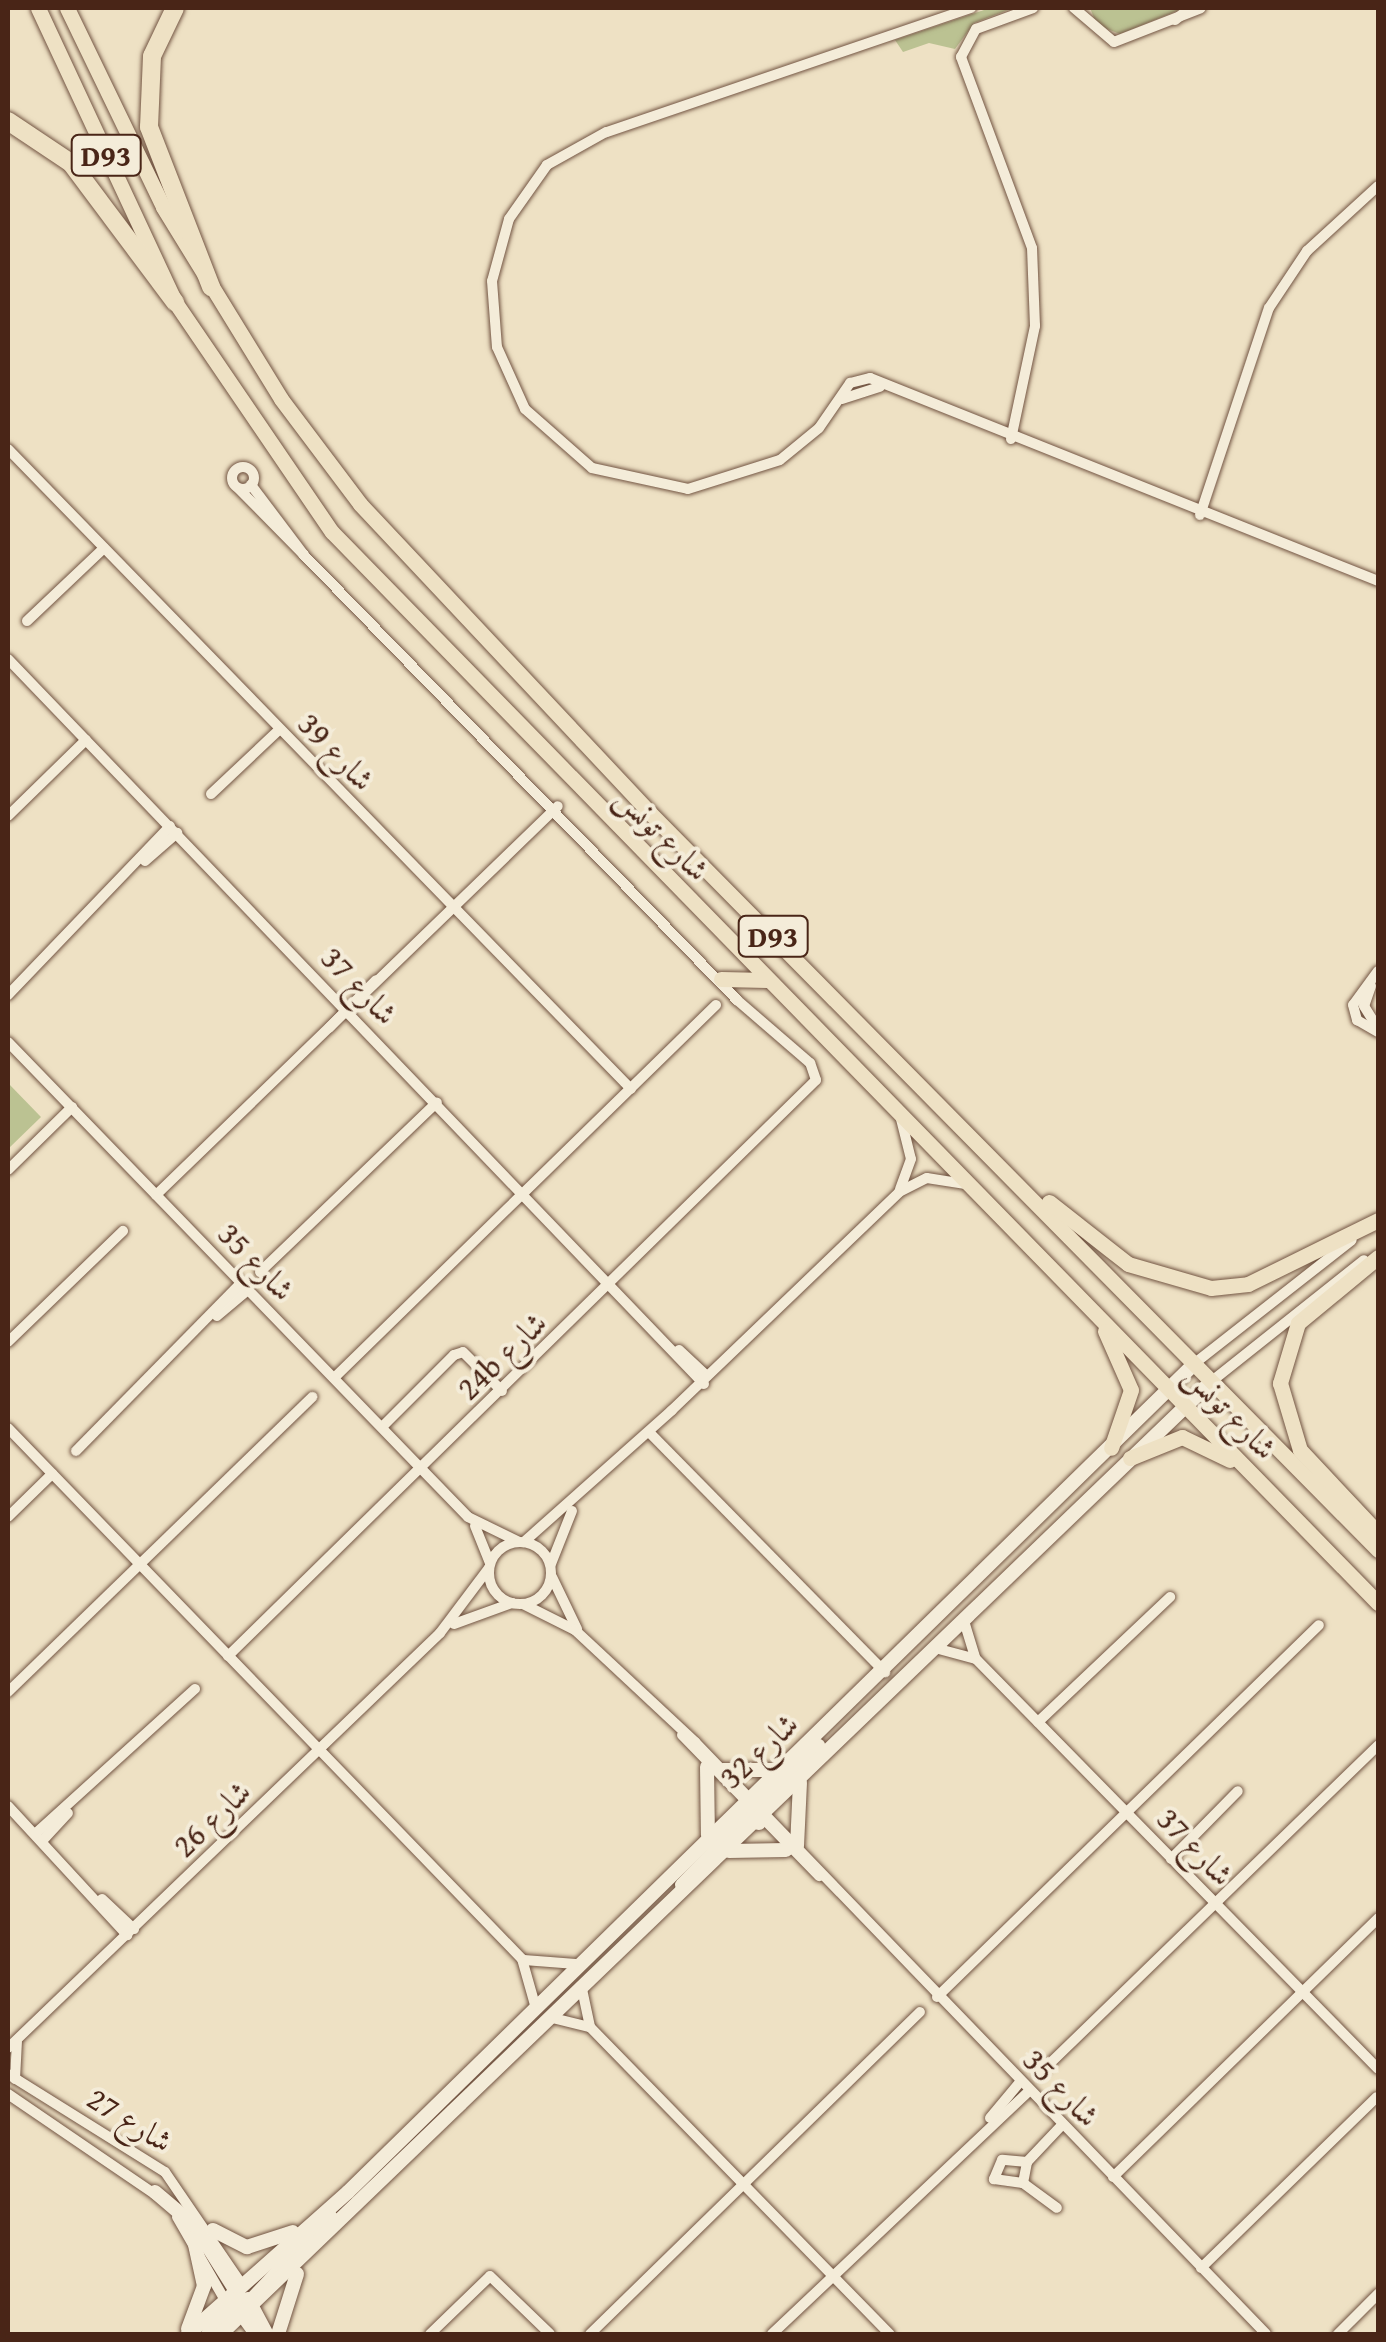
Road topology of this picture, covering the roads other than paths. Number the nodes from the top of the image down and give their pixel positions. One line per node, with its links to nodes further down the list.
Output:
1 (38, 8): 15 (main road, شارع تونس / D93)
2 (67, 8): 14 (main road, شارع تونس / D93)
3 (174, 8): 14 (highway)
4 (970, 8): 16 (street)
5 (1033, 8): 16 (street)
6 (1074, 8): 10 (street)
7 (1084, 8): 10 (street)
8 (1190, 8): 11 (street)
9 (1201, 8): 11 (street)
10 (1089, 23): 11 (street)
11 (1170, 24)
12 (8, 121): 15 (highway)
13 (1378, 186): 19 (street)
14 (210, 287): 51 (main road, شارع تونس / D93)
15 (174, 302): 34 (main road, شارع تونس / D93)
16 (1007, 437): 19 (street)
17 (8, 448): 20 (street, شارع 39)
18 (245, 486): 27 (street)
19 (1197, 514): 21 (street)
20 (104, 548): 22 (street); 24 (street, شارع 39)
21 (1378, 580)
22 (27, 621)
23 (8, 659): 25 (street, شارع 37)
24 (279, 730): 26 (street); 30 (street, شارع 39)
25 (86, 740): 28 (street); 29 (street, شارع 37)
26 (210, 794)
27 (558, 806): 30 (street); 33 (street)
28 (8, 816)
29 (174, 830): 31 (street); 40 (street, شارع 37)
30 (454, 908): 40 (street); 43 (street, شارع 39)
31 (27, 972): 36 (street); 37 (street)
32 (1378, 973): 41 (street)
33 (721, 980): 35 (main road); 38 (street)
34 (767, 980): 35 (main road); 46 (main road, شارع تونس / D93)
35 (738, 981): 38 (street)
36 (8, 986)
37 (8, 995)
38 (737, 1000): 57 (street, 24b شارع)
39 (716, 1006): 43 (street)
40 (348, 1010): 44 (street, شارع 37); 52 (street)
41 (1378, 1030)
42 (8, 1042): 45 (street, شارع 35)
43 (630, 1089): 49 (street)
44 (437, 1102): 49 (street, شارع 37); 56 (street)
45 (72, 1107): 47 (street); 52 (street, شارع 35)
46 (899, 1114): 48 (main road, شارع تونس / D93); 50 (street)
47 (8, 1170)
48 (969, 1184): 50 (street); 59 (main road, شارع تونس / D93)
49 (524, 1192): 57 (street, شارع 37); 62 (street)
50 (899, 1192): 63 (street)
51 (1031, 1193): 53 (main road); 61 (main road, شارع تونس / D93)
52 (156, 1195): 58 (street, شارع 35)
53 (1378, 1222): 61 (street, شارع 32)
54 (123, 1230): 60 (street)
55 (1378, 1253): 64 (street, شارع 32); 81 (main road)
56 (260, 1272)
57 (612, 1284): 63 (street, شارع 37); 66 (street, 24b شارع)
58 (245, 1286): 62 (street, شارع 35); 73 (street)
59 (1093, 1310): 65 (main road, شارع تونس / D93); 72 (main road)
60 (8, 1342)
61 (1195, 1363): 64 (main road, شارع تونس / D93); 65 (street, شارع 32)
62 (334, 1378): 70 (street, شارع 35)
63 (704, 1378): 71 (street)
64 (1212, 1381): 68 (street, شارع 32); 83 (main road, شارع تونس / D93)
65 (1170, 1388): 68 (main road, شارع تونس / D93); 72 (street, شارع 32)
66 (502, 1391): 70 (street); 75 (street, 24b شارع)
67 (312, 1397): 84 (street)
68 (1187, 1405): 74 (street, شارع 32); 77 (main road, شارع تونس / D93)
69 (8, 1428): 76 (street)
70 (382, 1428): 75 (street, شارع 35)
71 (649, 1432): 78 (street); 97 (street)
72 (1112, 1448): 97 (street, شارع 32)
73 (76, 1452)
74 (1130, 1458): 77 (main road); 90 (street, شارع 32)
75 (422, 1469): 80 (street, شارع 35); 95 (street, 24b شارع)
76 (52, 1474): 79 (street); 84 (street)
77 (1258, 1480): 89 (main road, شارع تونس / D93)
78 (582, 1498): 82 (street); 86 (street)
79 (8, 1517)
80 (468, 1517): 82 (street, شارع 35); 85 (street, شارع 35)
81 (1378, 1534)
82 (521, 1542): 85 (street); 86 (street)
83 (1378, 1550)
84 (140, 1565): 95 (street); 99 (street)
85 (490, 1566): 88 (street); 92 (street, شارع 26)
86 (550, 1570): 88 (street); 93 (street, شارع 35)
87 (1170, 1597): 101 (street)
88 (518, 1604): 92 (street, شارع 26); 93 (street, شارع 35)
89 (1378, 1604)
90 (964, 1620): 94 (street, شارع 32); 96 (street, شارع 37)
91 (1319, 1624): 112 (street)
92 (440, 1633): 104 (street, شارع 26)
93 (584, 1638): 102 (street, شارع 35)
94 (935, 1648): 96 (street); 108 (street, شارع 32)
95 (228, 1656): 104 (street)
96 (976, 1658): 101 (street, شارع 37)
97 (886, 1672): 100 (street, شارع 32)
98 (195, 1689): 114 (street)
99 (8, 1692)
100 (852, 1704): 106 (street, شارع 32); 111 (street)
101 (1038, 1722): 112 (street, شارع 37)
102 (681, 1733): 105 (street, شارع 35); 107 (street, شارع 35)
103 (1378, 1744): 119 (street)
104 (320, 1749): 121 (street, شارع 26); 122 (street)
105 (707, 1767): 111 (street, شارع 35); 113 (street)
106 (780, 1769): 107 (street); 111 (street, شارع 32)
107 (724, 1770): 111 (street, شارع 35)
108 (802, 1779): 111 (street, شارع 32); 115 (street)
109 (1238, 1791): 117 (street)
110 (8, 1806): 114 (street)
111 (754, 1809): 113 (street, شارع 32); 115 (street, شارع 35); 116 (street, شارع 32); 118 (street)
112 (1125, 1812): 117 (street, شارع 37); 126 (street)
113 (707, 1836): 123 (street, شارع 32)
114 (38, 1838): 121 (street)
115 (792, 1848): 116 (street); 126 (street, شارع 35)
116 (729, 1851): 118 (street, شارع 32)
117 (1171, 1859): 119 (street, شارع 37)
118 (677, 1900): 124 (street, شارع 32)
119 (1214, 1902): 125 (street, شارع 37); 133 (street)
120 (1378, 1918): 125 (street)
121 (131, 1932): 131 (street, شارع 26)
122 (522, 1959): 123 (street); 127 (street)
123 (576, 1964): 127 (street, شارع 32)
124 (582, 1989): 129 (street, شارع 32); 130 (street)
125 (1302, 1992): 132 (street, شارع 37); 140 (street)
126 (937, 1996): 135 (street, شارع 35)
127 (536, 2005): 144 (street, شارع 32)
128 (920, 2012): 142 (street)
129 (552, 2018): 130 (street); 149 (street, شارع 32)
130 (590, 2028): 142 (street)
131 (13, 2045): 134 (street, شارع 26)
132 (1378, 2069)
133 (1039, 2074)
134 (11, 2076): 147 (street, شارع 27)
135 (1025, 2086): 138 (street, شارع 35); 151 (street)
136 (8, 2094): 143 (street, شارع 27)
137 (1377, 2098): 150 (street)
138 (1062, 2126): 139 (street); 140 (street, شارع 35)
139 (1026, 2162): 141 (street); 141 (street)
140 (1113, 2177): 150 (street, شارع 35)
141 (1023, 2183): 145 (street)
142 (744, 2184): 151 (street); 162 (street)
143 (155, 2192): 148 (street, شارع 27); 153 (street)
144 (348, 2192): 146 (street, شارع 32); 153 (street)
145 (1057, 2208)
146 (315, 2220): 147 (street); 153 (street, شارع 32)
147 (212, 2230): 153 (street, شارع 27)
148 (194, 2240): 153 (street, شارع 27); 154 (street)
149 (314, 2252): 153 (street, شارع 32); 159 (street)
150 (1201, 2268): 165 (street, شارع 35)
151 (832, 2276): 163 (street); 164 (street)
152 (1378, 2294): 166 (street)
153 (239, 2305): 154 (street, شارع 32); 155 (street); 156 (street, شارع 32); 157 (street); 158 (street, شارع 27)
154 (186, 2334)
155 (208, 2334)
156 (221, 2334)
157 (256, 2334)
158 (267, 2334)
159 (278, 2334)
160 (430, 2334): 161 (street)
161 (550, 2334)
162 (590, 2334)
163 (772, 2334)
164 (890, 2334)
165 (1266, 2334)
166 (1338, 2334)

